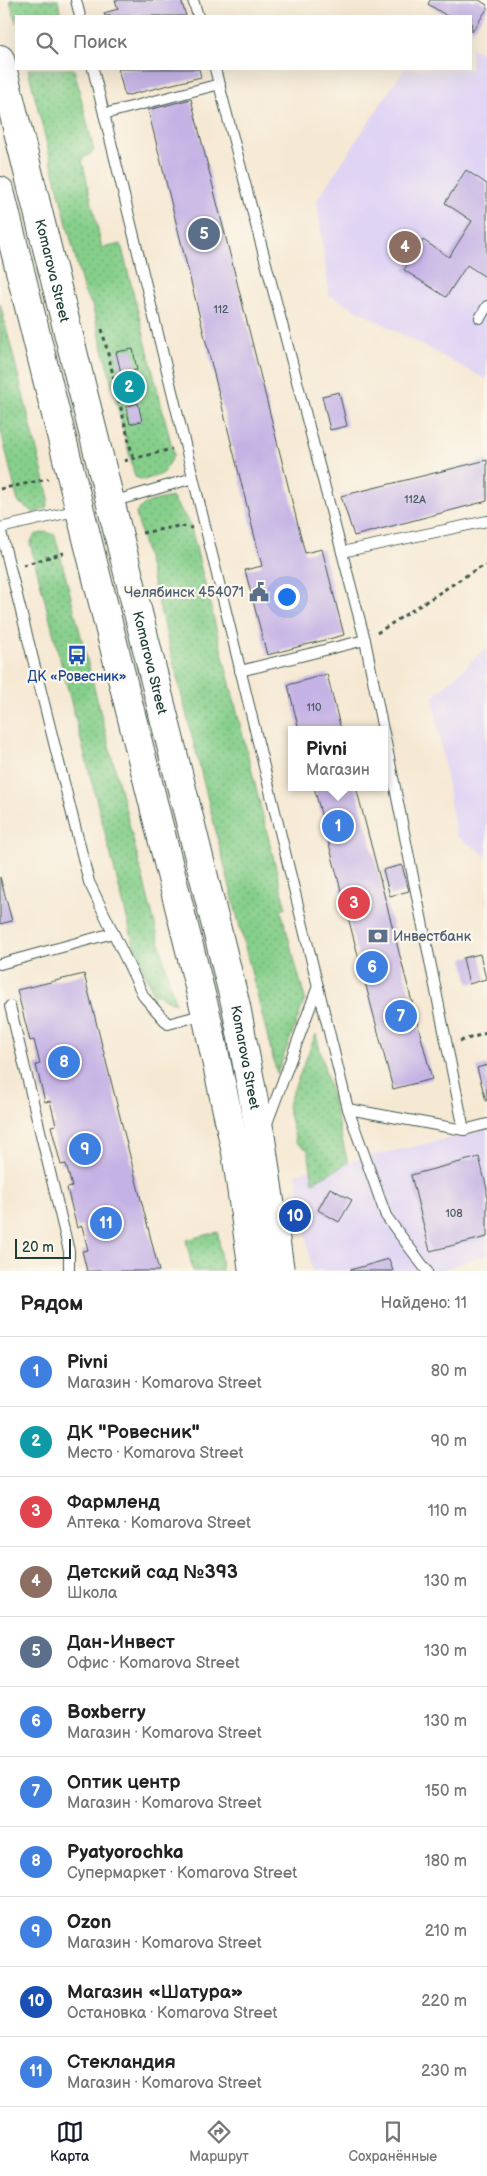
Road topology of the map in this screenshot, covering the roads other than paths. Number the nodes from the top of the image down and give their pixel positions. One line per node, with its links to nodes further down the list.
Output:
1 (76, 0): 3 (lane)
2 (196, 1): 4 (lane)
3 (80, 15)
4 (198, 15)
5 (0, 59): 14 (main road, Komarova Street)
6 (93, 70): 9 (lane)
7 (215, 70): 8 (lane)
8 (220, 84): 9 (lane); 18 (lane)
9 (104, 114): 13 (lane)
10 (0, 191): 15 (main road, Komarova Street)
11 (487, 306): 12 (lane)
12 (480, 318)
13 (194, 478): 14 (lane); 20 (lane)
14 (111, 502): 15 (main road); 31 (main road, Komarova Street)
15 (81, 509): 17 (lane); 27 (main road, Komarova Street)
16 (487, 521): 18 (lane)
17 (0, 528): 23 (lane)
18 (342, 552): 19 (lane)
19 (365, 640): 20 (lane); 21 (lane)
20 (240, 671): 25 (lane)
21 (383, 726)
22 (388, 754): 30 (lane)
23 (113, 933): 24 (lane); 27 (lane)
24 (0, 964)
25 (318, 986): 28 (lane); 31 (lane)
26 (10, 1006): 32 (lane)
27 (206, 1014): 33 (main road, Komarova Street)
28 (348, 1109): 30 (lane); 35 (lane)
29 (487, 1124): 30 (lane)
30 (464, 1130)
31 (261, 1138): 34 (main road, Komarova Street)
32 (69, 1271)
33 (252, 1271)
34 (280, 1271)
35 (427, 1271)

